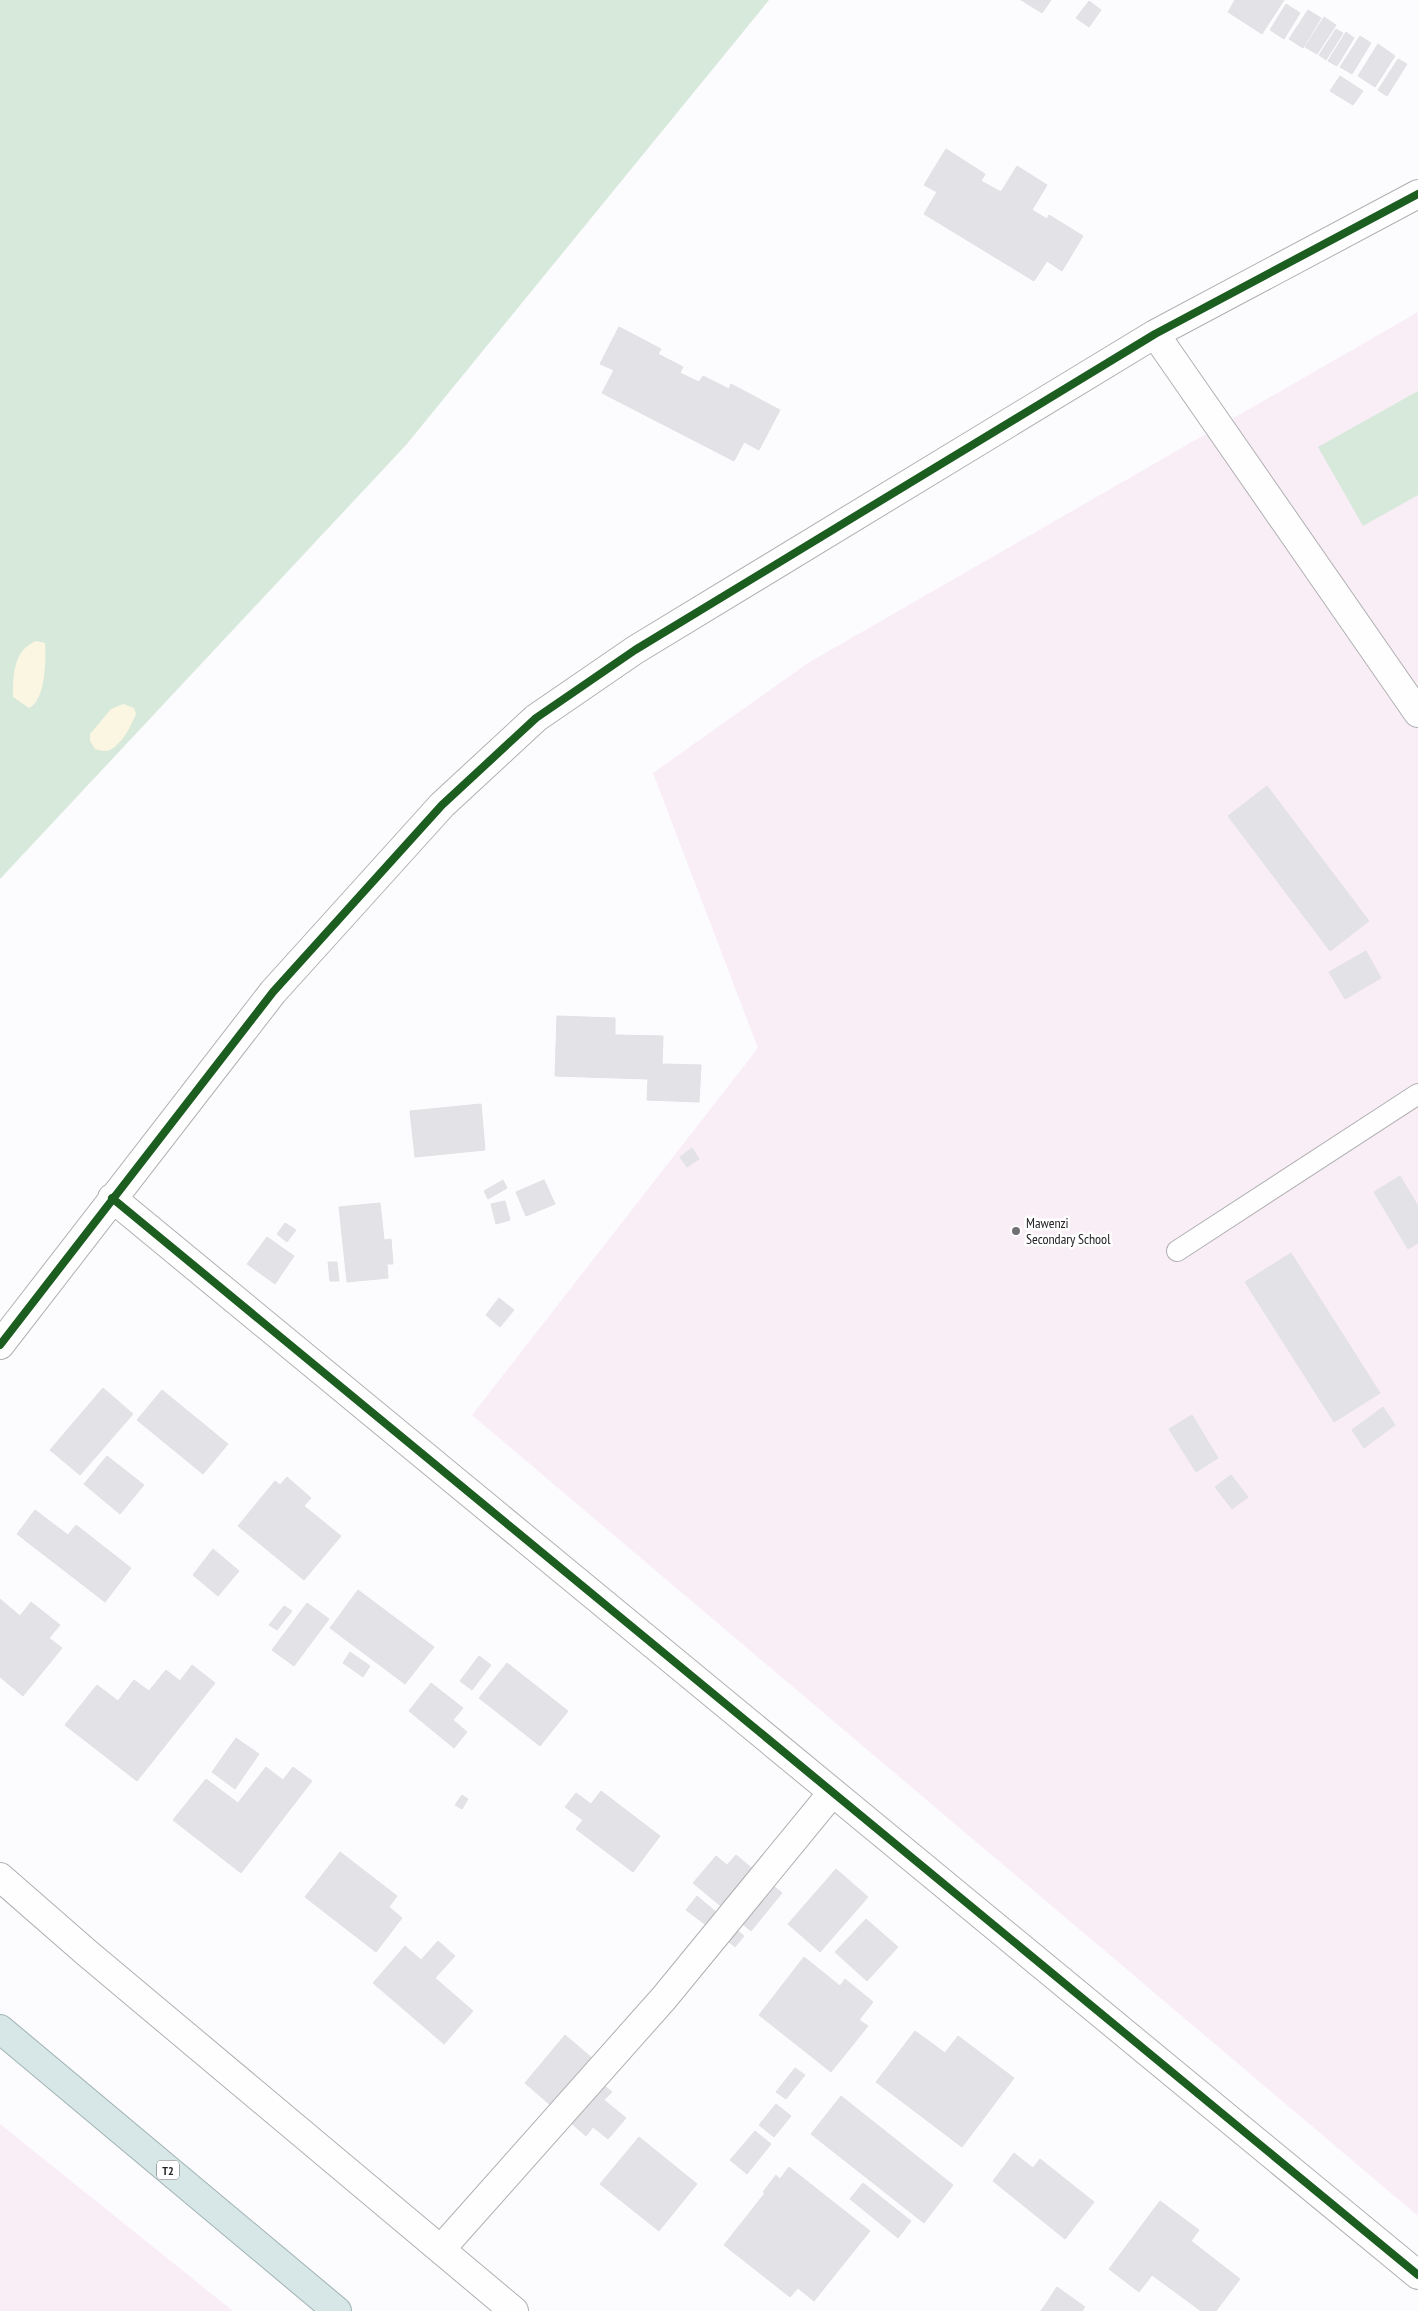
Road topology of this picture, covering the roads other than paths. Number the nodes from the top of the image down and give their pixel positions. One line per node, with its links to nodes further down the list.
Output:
1 (1418, 194): 2 (street)
2 (1155, 334): 3 (street); 5 (street)
3 (1418, 713)
4 (1418, 1094): 6 (lane)
5 (112, 1198): 7 (street); 8 (street)
6 (1177, 1251)
7 (0, 1345)
8 (832, 1793): 11 (street); 12 (street)
9 (0, 1877): 11 (street)
10 (0, 2029): 13 (highway, T2)
11 (441, 2249): 14 (street)
12 (1418, 2275)
13 (336, 2311)
14 (514, 2311)

